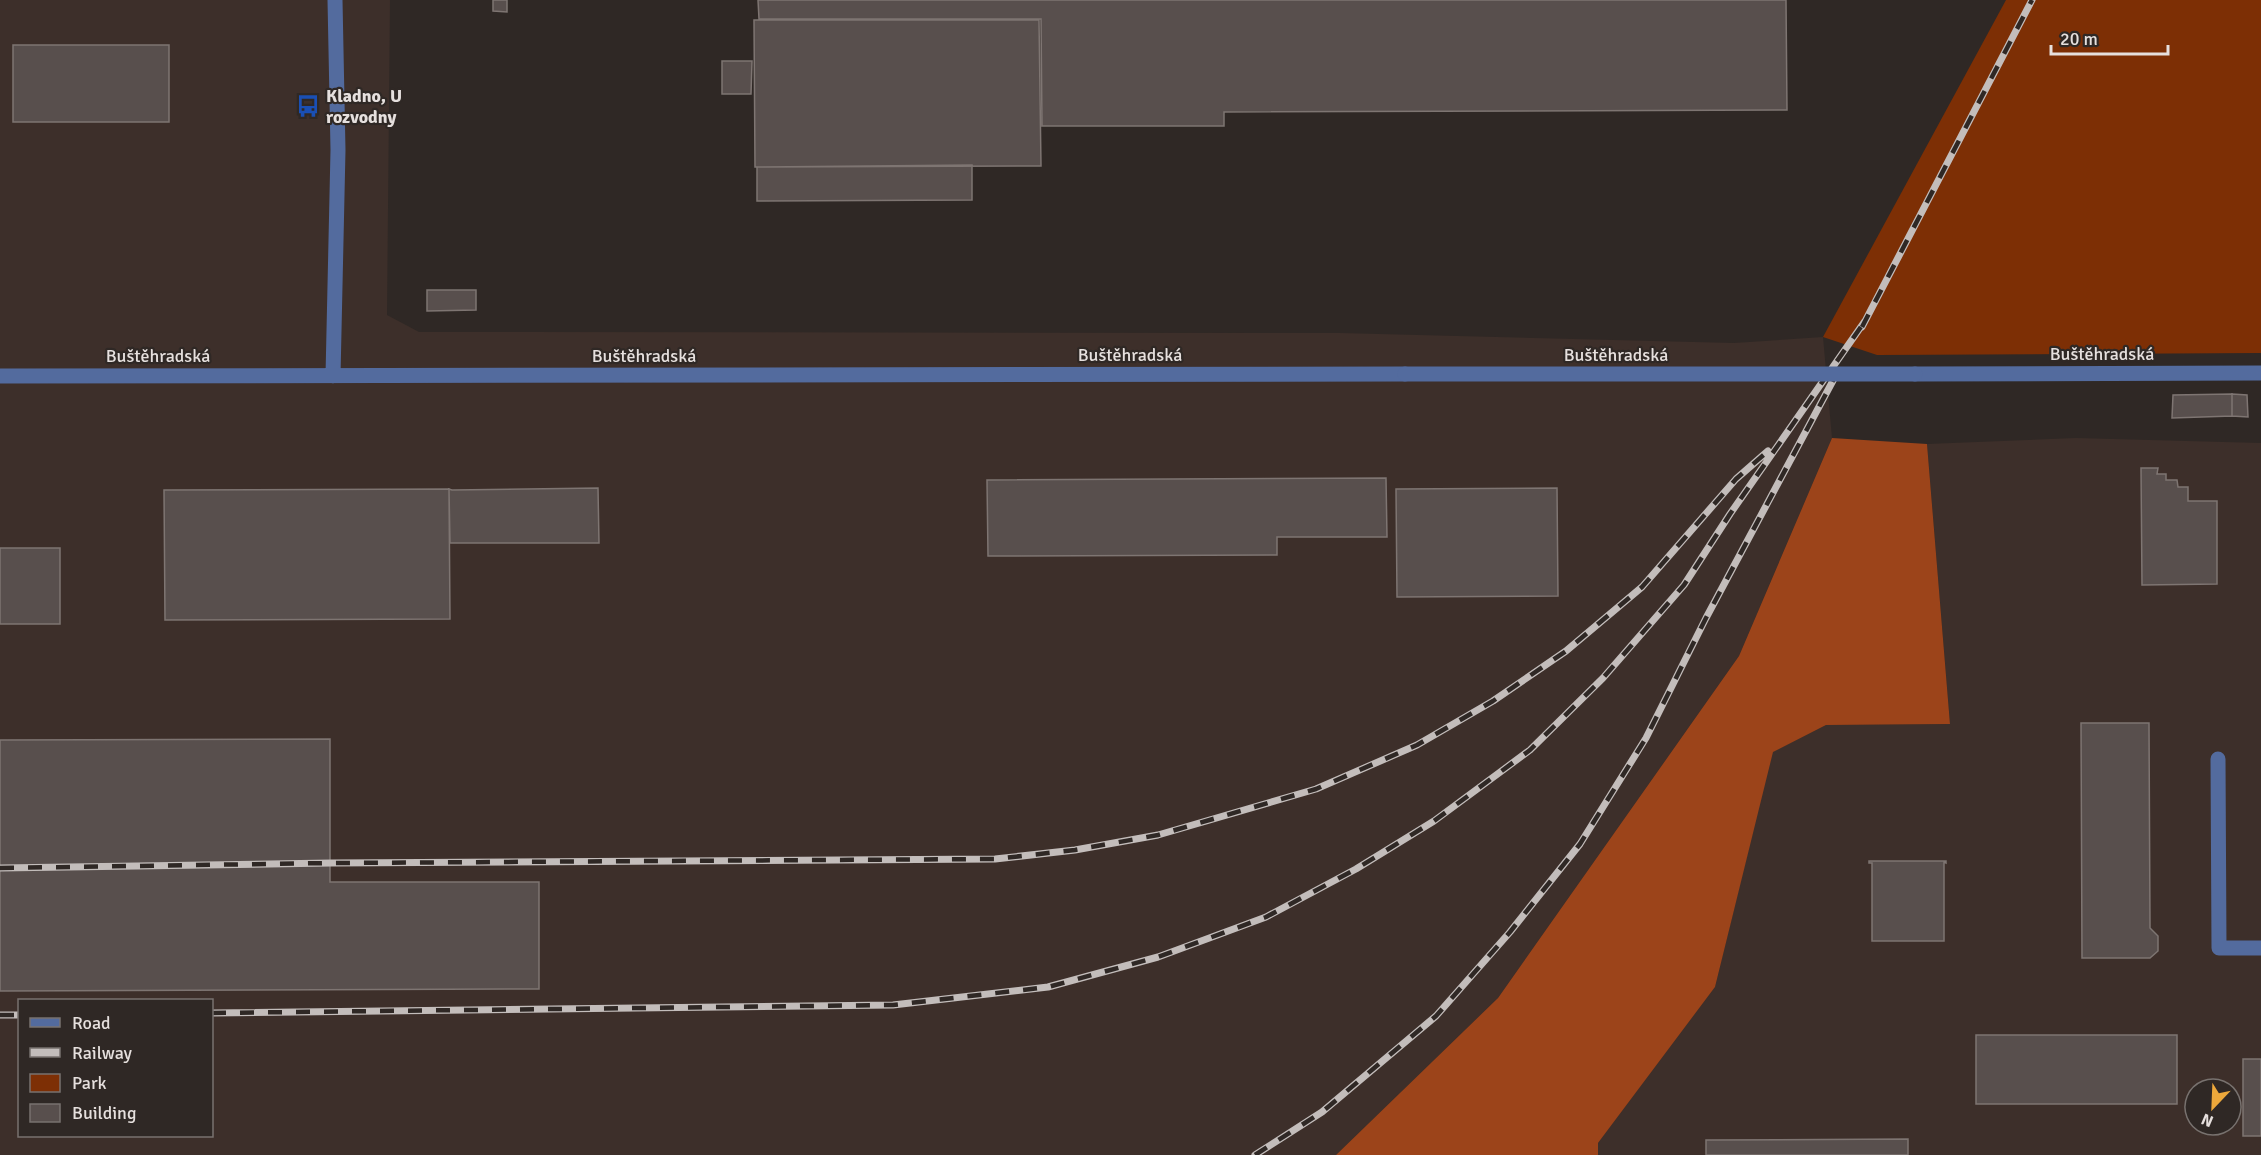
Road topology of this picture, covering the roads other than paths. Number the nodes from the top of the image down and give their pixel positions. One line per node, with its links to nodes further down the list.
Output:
1 (335, 0): 4 (street)
2 (2261, 373): 4 (street, Buštěhradská, bridge)
3 (0, 376): 4 (street, Buštěhradská)
4 (333, 376)
5 (2218, 759): 6 (street)
6 (2261, 948)

